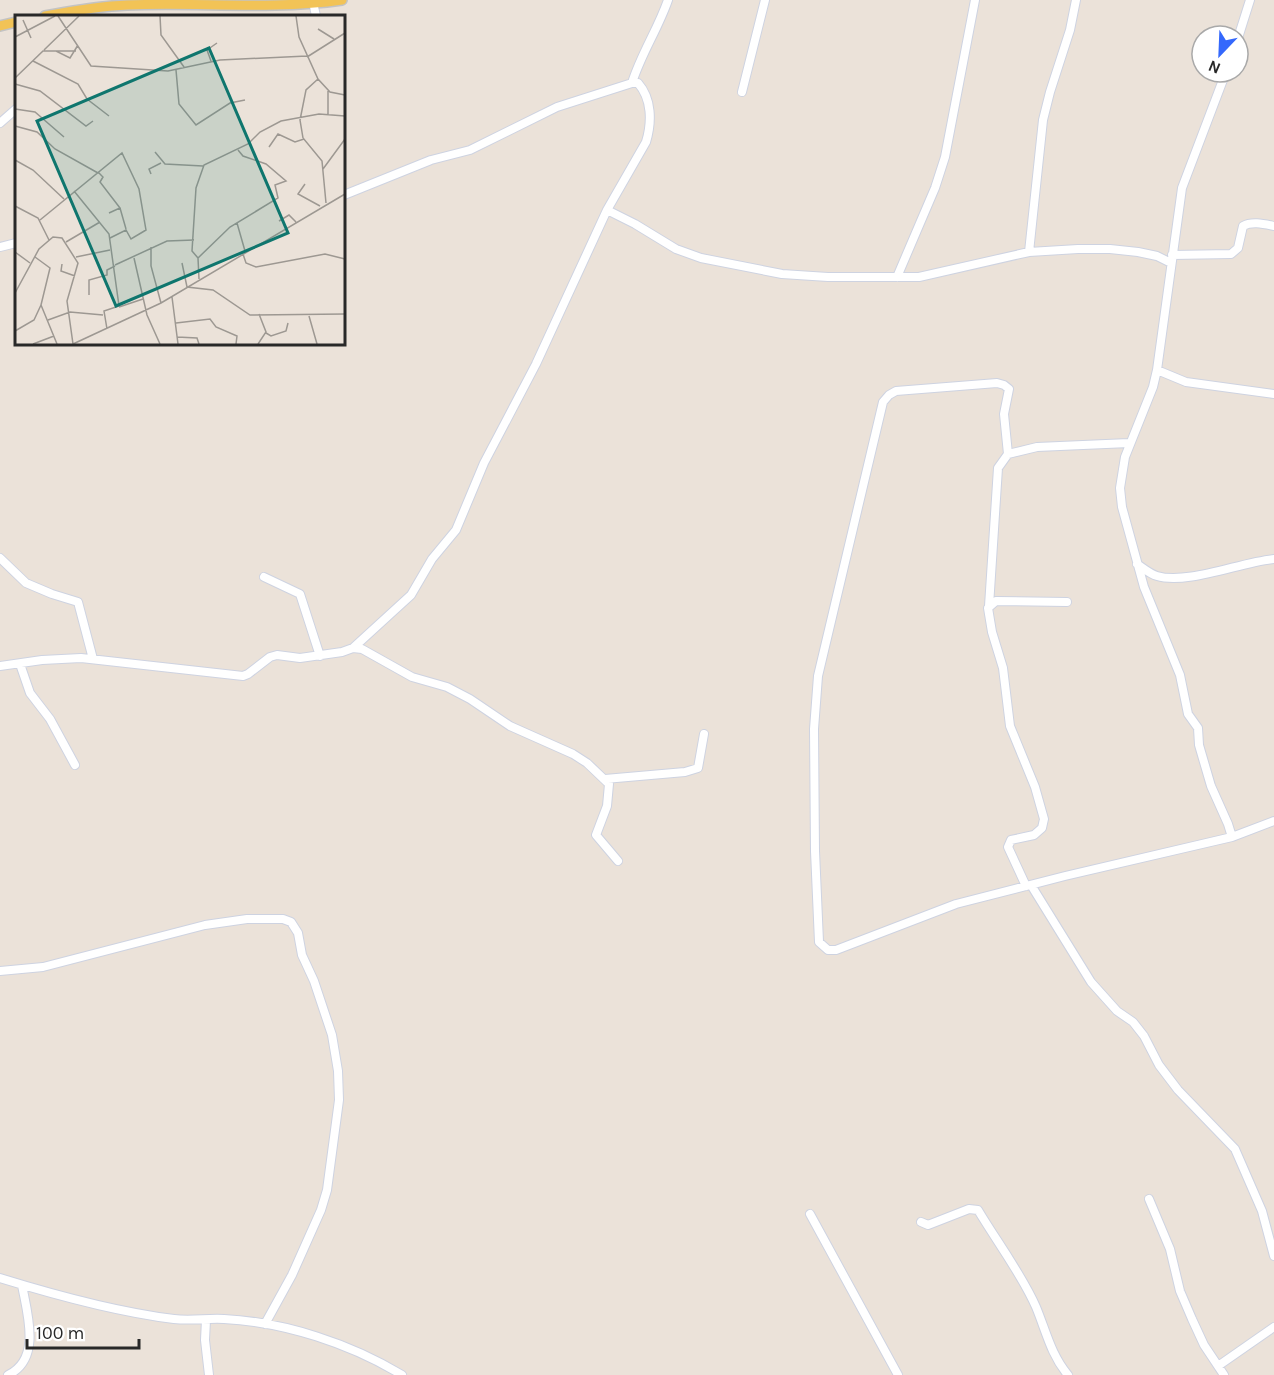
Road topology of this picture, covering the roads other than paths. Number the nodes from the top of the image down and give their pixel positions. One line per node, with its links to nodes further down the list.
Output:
1 (336, 0): 7 (main road)
2 (668, 0): 13 (street)
3 (765, 0): 15 (street)
4 (975, 0): 25 (street)
5 (1076, 0): 23 (street)
6 (1250, 0): 11 (street)
7 (313, 2): 8 (main road); 9 (street)
8 (51, 15)
9 (316, 15)
10 (15, 22): 12 (main road)
11 (1242, 24)
12 (0, 26)
13 (632, 83): 18 (street); 19 (street)
14 (1221, 84): 24 (street)
15 (742, 92)
16 (15, 110): 17 (street)
17 (0, 123)
18 (345, 195)
19 (607, 210): 25 (street); 36 (street)
20 (1274, 226): 24 (street)
21 (15, 243): 22 (street)
22 (0, 247)
23 (1029, 252): 24 (street); 25 (street)
24 (1172, 259): 26 (street)
25 (897, 277)
26 (1157, 370): 27 (street); 28 (street)
27 (1274, 394)
28 (1129, 443): 29 (street); 32 (street)
29 (1008, 454): 35 (street); 47 (street)
30 (0, 558): 38 (street)
31 (1274, 559): 32 (street)
32 (1137, 564): 45 (street)
33 (264, 577): 37 (street)
34 (1067, 602): 35 (street)
35 (988, 608): 47 (street)
36 (353, 648): 37 (street); 43 (street)
37 (320, 656): 38 (street)
38 (93, 659): 39 (street)
39 (20, 664): 40 (street); 42 (street)
40 (0, 666)
41 (704, 734): 43 (street)
42 (75, 765)
43 (606, 779): 46 (street)
44 (1274, 821): 45 (street)
45 (1232, 837): 47 (street)
46 (618, 861)
47 (1028, 885): 52 (street)
48 (0, 971): 56 (street)
49 (1149, 1199): 58 (street)
50 (810, 1214): 62 (street)
51 (921, 1222): 63 (street)
52 (1274, 1257)
53 (0, 1278): 54 (street)
54 (22, 1285): 55 (street); 59 (street)
55 (206, 1320): 56 (street); 60 (street)
56 (265, 1324): 61 (street)
57 (1274, 1327): 58 (street)
58 (1218, 1366): 64 (street)
59 (8, 1375)
60 (209, 1375)
61 (402, 1375)
62 (898, 1375)
63 (1068, 1375)
64 (1224, 1375)

